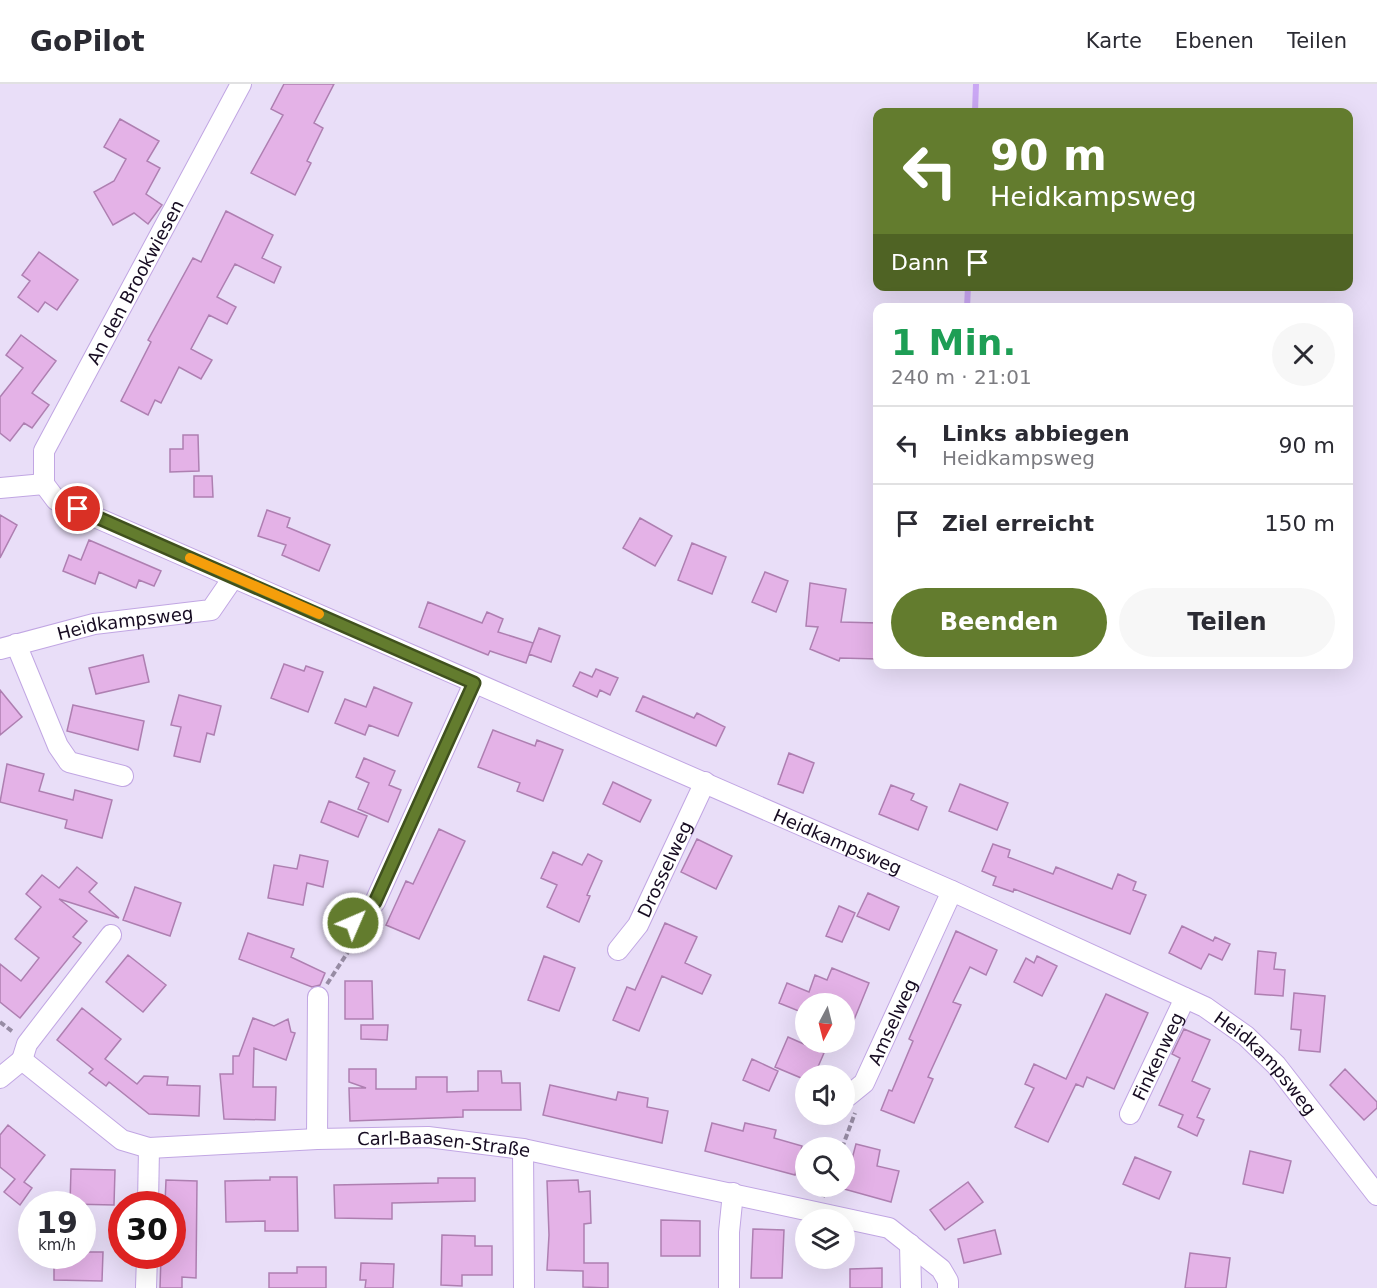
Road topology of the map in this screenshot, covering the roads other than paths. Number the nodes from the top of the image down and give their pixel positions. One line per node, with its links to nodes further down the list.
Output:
1 (241, 84): 2 (street, An den Brookwiesen)
2 (44, 484): 3 (street); 4 (street, Heidkampsweg)
3 (0, 488)
4 (233, 578): 5 (street, Heidkampsweg); 6 (street, Heidkampsweg)
5 (8, 647): 7 (street)
6 (474, 683): 8 (street, Heidkampsweg); 10 (street)
7 (123, 776)
8 (705, 782): 9 (street, Heidkampsweg); 12 (street, Drosselweg)
9 (952, 891): 14 (street, Heidkampsweg); 17 (street, Amselweg)
10 (353, 923)
11 (111, 935): 15 (street)
12 (618, 950)
13 (318, 997): 19 (street)
14 (1185, 998): 18 (street, Finkenweg); 24 (street, Heidkampsweg)
15 (22, 1060): 16 (street); 20 (street, Carl-Baasen-Straße)
16 (0, 1078)
17 (855, 1090)
18 (1130, 1114)
19 (317, 1139): 20 (street, Carl-Baasen-Straße); 21 (street, Carl-Baasen-Straße)
20 (149, 1148): 22 (street)
21 (523, 1149): 23 (street, Carl-Baasen-Straße); 28 (street)
22 (148, 1191)
23 (733, 1193): 25 (street, Carl-Baasen-Straße); 29 (street)
24 (1377, 1195)
25 (910, 1244): 30 (street); 31 (street, Carl-Baasen-Straße)
26 (147, 1269): 27 (street)
27 (146, 1288)
28 (524, 1288)
29 (729, 1288)
30 (911, 1288)
31 (948, 1288)

